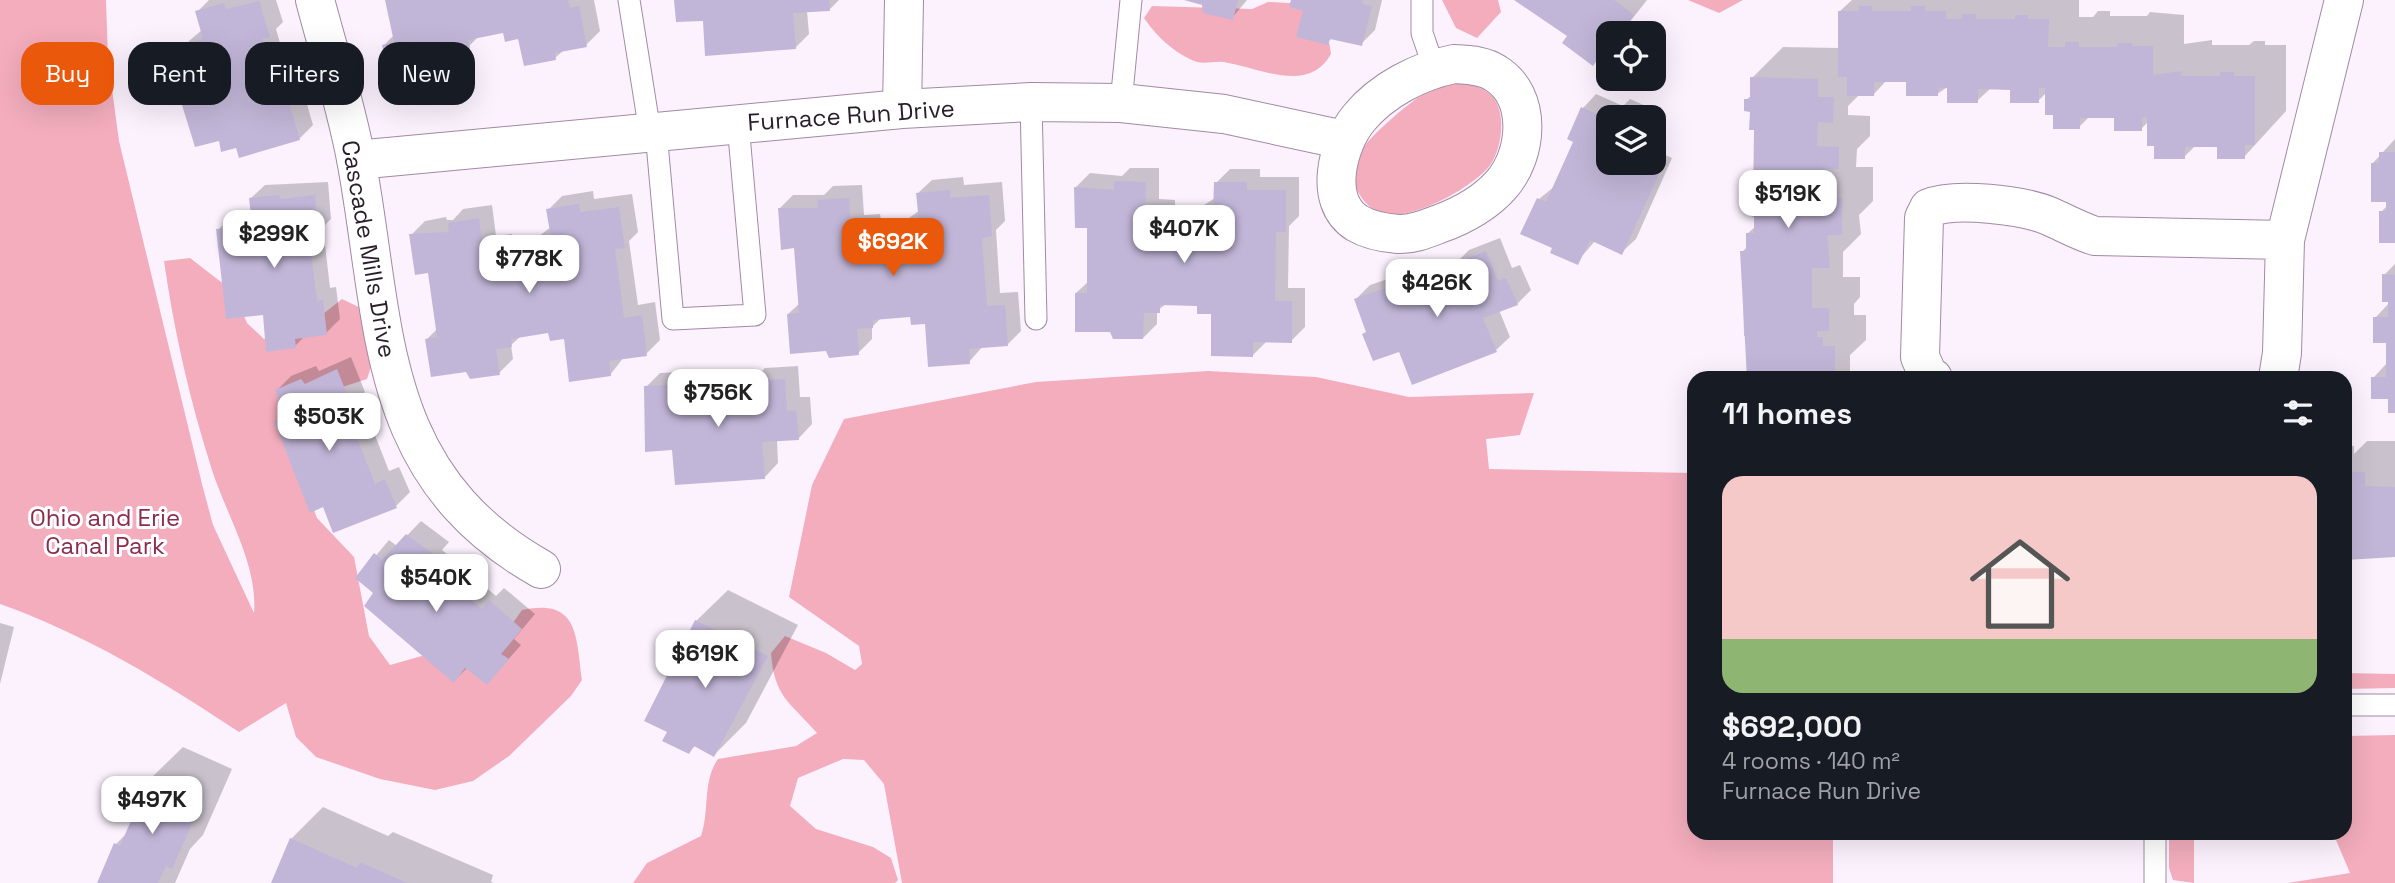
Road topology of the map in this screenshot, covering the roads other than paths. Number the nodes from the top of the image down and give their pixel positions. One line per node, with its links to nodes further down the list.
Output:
1 (315, 0): 14 (street, Cascade Mills Drive)
2 (629, 0): 12 (lane)
3 (904, 0): 10 (street)
4 (1131, 0): 9 (lane)
5 (1422, 0): 7 (lane)
6 (2344, 0): 15 (street)
7 (1434, 68): 13 (street); 13 (street)
8 (1031, 102): 9 (street, Furnace Run Drive); 10 (street, Furnace Run Drive); 16 (lane)
9 (1121, 103): 13 (street, Furnace Run Drive)
10 (902, 109): 11 (street, Furnace Run Drive)
11 (738, 124): 12 (street, Furnace Run Drive); 12 (lane)
12 (653, 132): 14 (street, Furnace Run Drive)
13 (1344, 140)
14 (356, 160): 19 (street, Cascade Mills Drive)
15 (2285, 240): 17 (street); 18 (street)
16 (1036, 319)
17 (1926, 371)
18 (2279, 371)
19 (541, 569)
20 (2352, 705): 21 (lane)
21 (2395, 705)
22 (2155, 840): 23 (lane)
23 (2155, 883)

